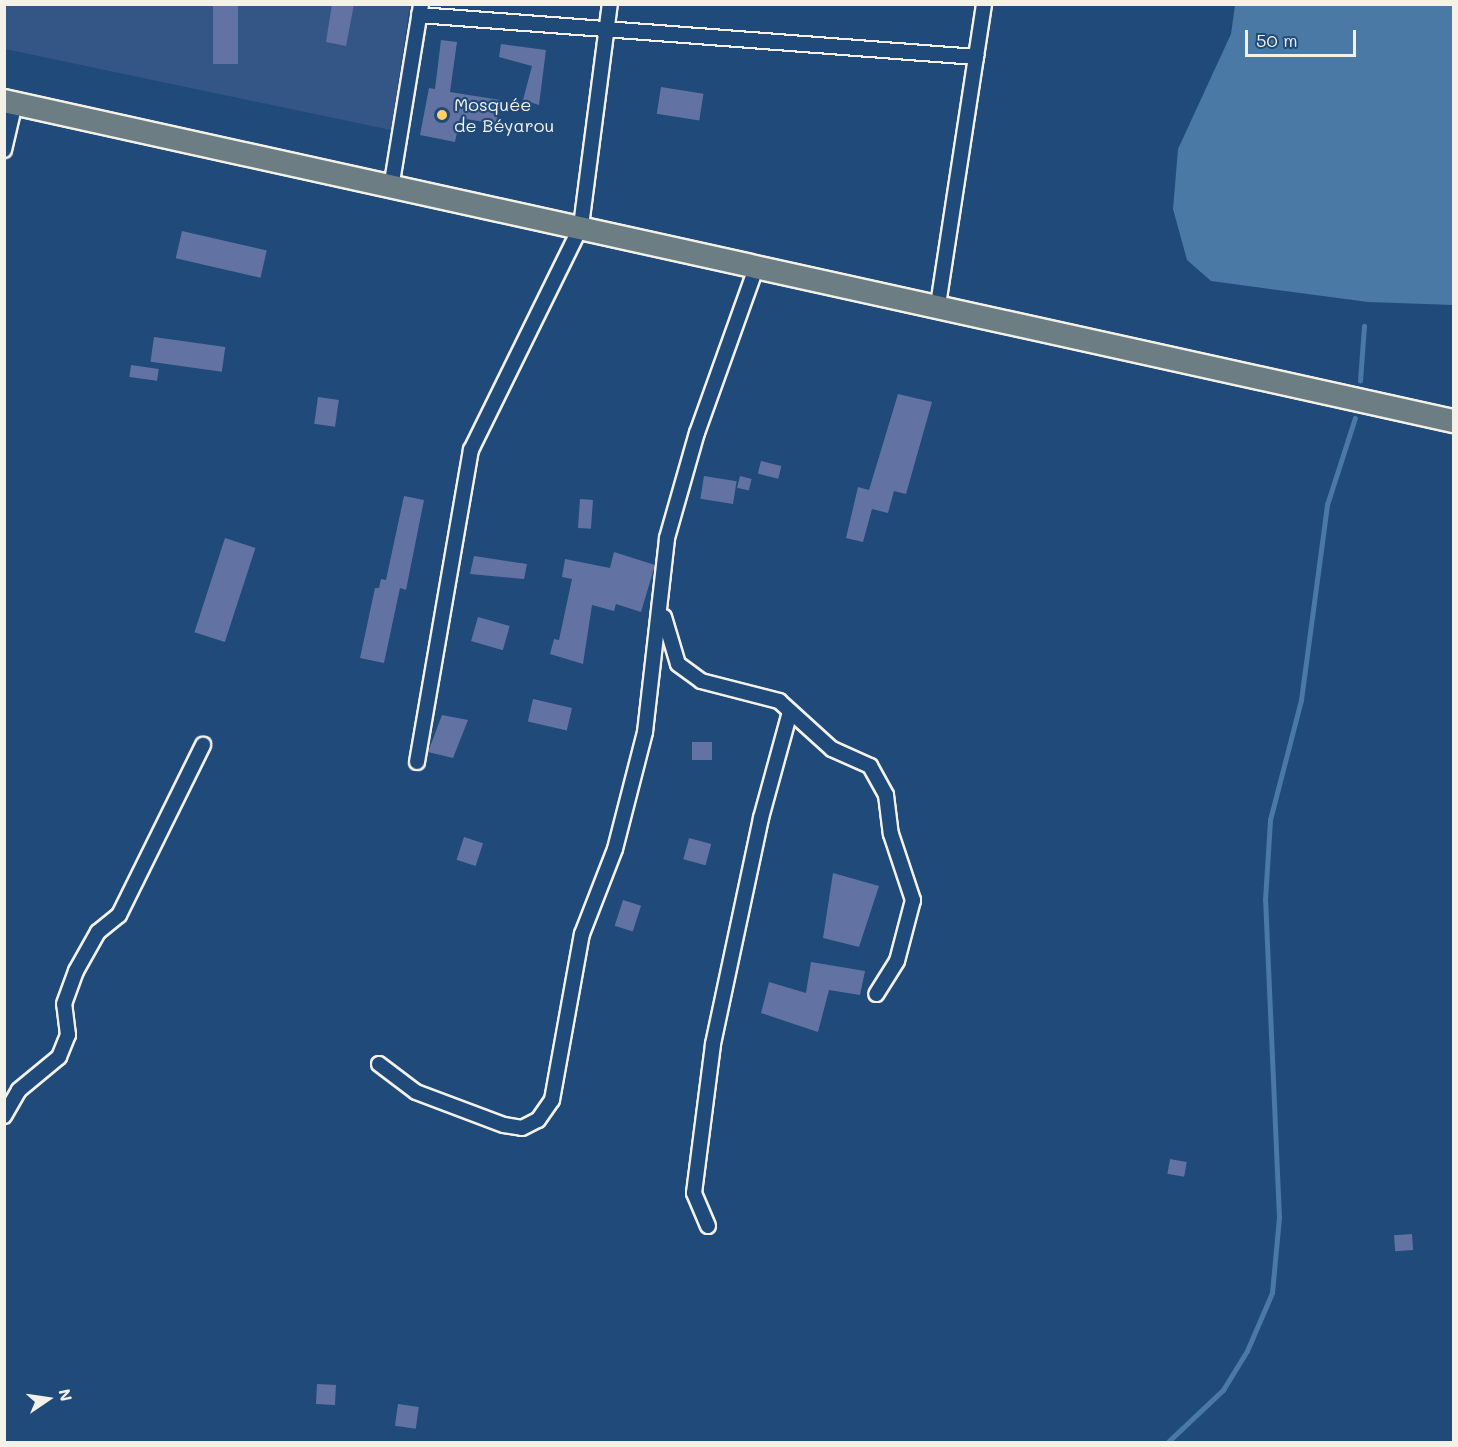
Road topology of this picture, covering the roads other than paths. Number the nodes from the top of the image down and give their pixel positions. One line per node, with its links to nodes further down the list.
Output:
1 (610, 4): 4 (street)
2 (984, 4): 5 (street)
3 (420, 10): 4 (street); 8 (street)
4 (607, 29): 5 (street); 9 (street)
5 (976, 57): 11 (street)
6 (10, 102): 7 (street); 8 (main road)
7 (4, 150)
8 (392, 188): 9 (main road)
9 (581, 225): 10 (main road); 16 (street)
10 (757, 265): 11 (main road); 13 (street)
11 (938, 305): 12 (main road)
12 (1454, 421)
13 (662, 598): 14 (street); 18 (street)
14 (790, 712): 17 (street); 20 (street)
15 (203, 745): 19 (street)
16 (417, 762)
17 (876, 994)
18 (379, 1064)
19 (4, 1116)
20 (708, 1227)

